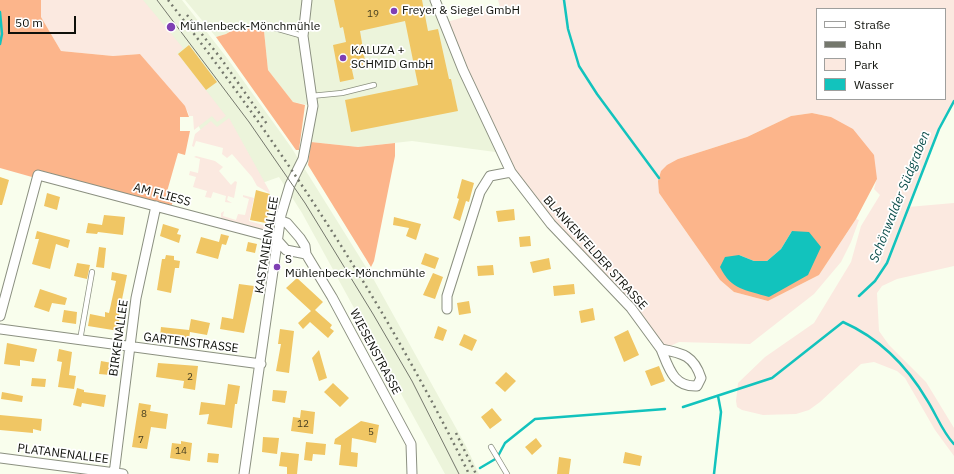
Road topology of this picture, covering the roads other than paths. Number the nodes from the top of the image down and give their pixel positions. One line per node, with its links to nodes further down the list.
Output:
1 (307, 0): 4 (street, KASTANIENALLEE)
2 (435, 0): 7 (street, BLANKENFELDER STRASSE)
3 (268, 26): 4 (lane)
4 (303, 36): 6 (street, KASTANIENALLEE)
5 (374, 85): 6 (lane)
6 (311, 96): 9 (street, KASTANIENALLEE)
7 (511, 172): 13 (street); 18 (street, BLANKENFELDER STRASSE)
8 (156, 206): 10 (street, AM FLIESS); 14 (street, AM FLIESS); 17 (street, BIRKENALLEE)
9 (281, 221): 10 (street, KASTANIENALLEE); 11 (street, WIESENSTRASSE)
10 (278, 241): 11 (street); 19 (street, KASTANIENALLEE)
11 (306, 254): 22 (street, WIESENSTRASSE)
12 (92, 272): 16 (lane)
13 (447, 309)
14 (0, 316)
15 (0, 329): 16 (street, GARTENSTRASSE)
16 (80, 340): 17 (street, GARTENSTRASSE)
17 (129, 348): 19 (street, GARTENSTRASSE); 23 (street, BIRKENALLEE)
18 (661, 350): 18 (street, BLANKENFELDER STRASSE)
19 (261, 364): 24 (street, KASTANIENALLEE)
20 (491, 447): 25 (lane)
21 (0, 458): 23 (street, PLATANENALLEE)
22 (412, 469)
23 (117, 474)
24 (244, 474)
25 (507, 474)

